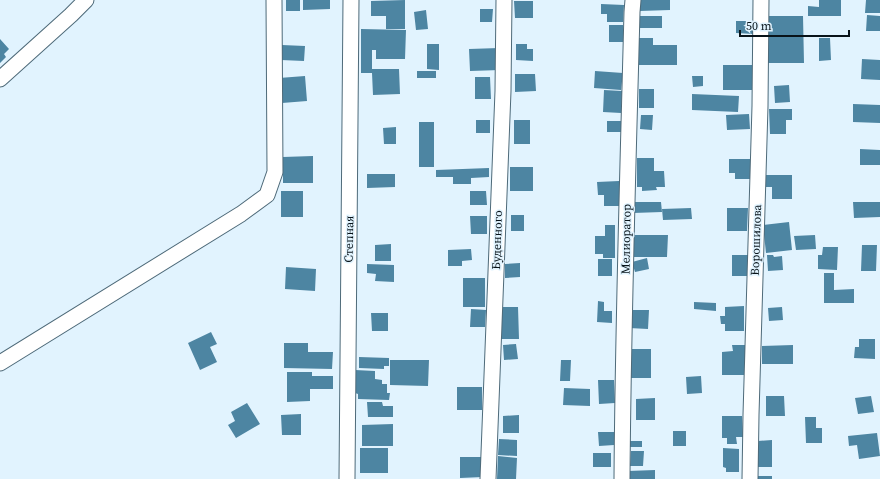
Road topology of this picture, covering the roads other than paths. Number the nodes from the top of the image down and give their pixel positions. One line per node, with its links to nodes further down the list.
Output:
1 (86, 0): 7 (street)
2 (274, 0): 8 (street)
3 (351, 0): 9 (street, Степная)
4 (504, 0): 10 (street, Буденного)
5 (633, 0): 11 (street, Мелиоратор)
6 (761, 0): 12 (street, Ворошилова)
7 (0, 79)
8 (0, 363)
9 (346, 479)
10 (488, 479)
11 (622, 479)
12 (750, 479)

